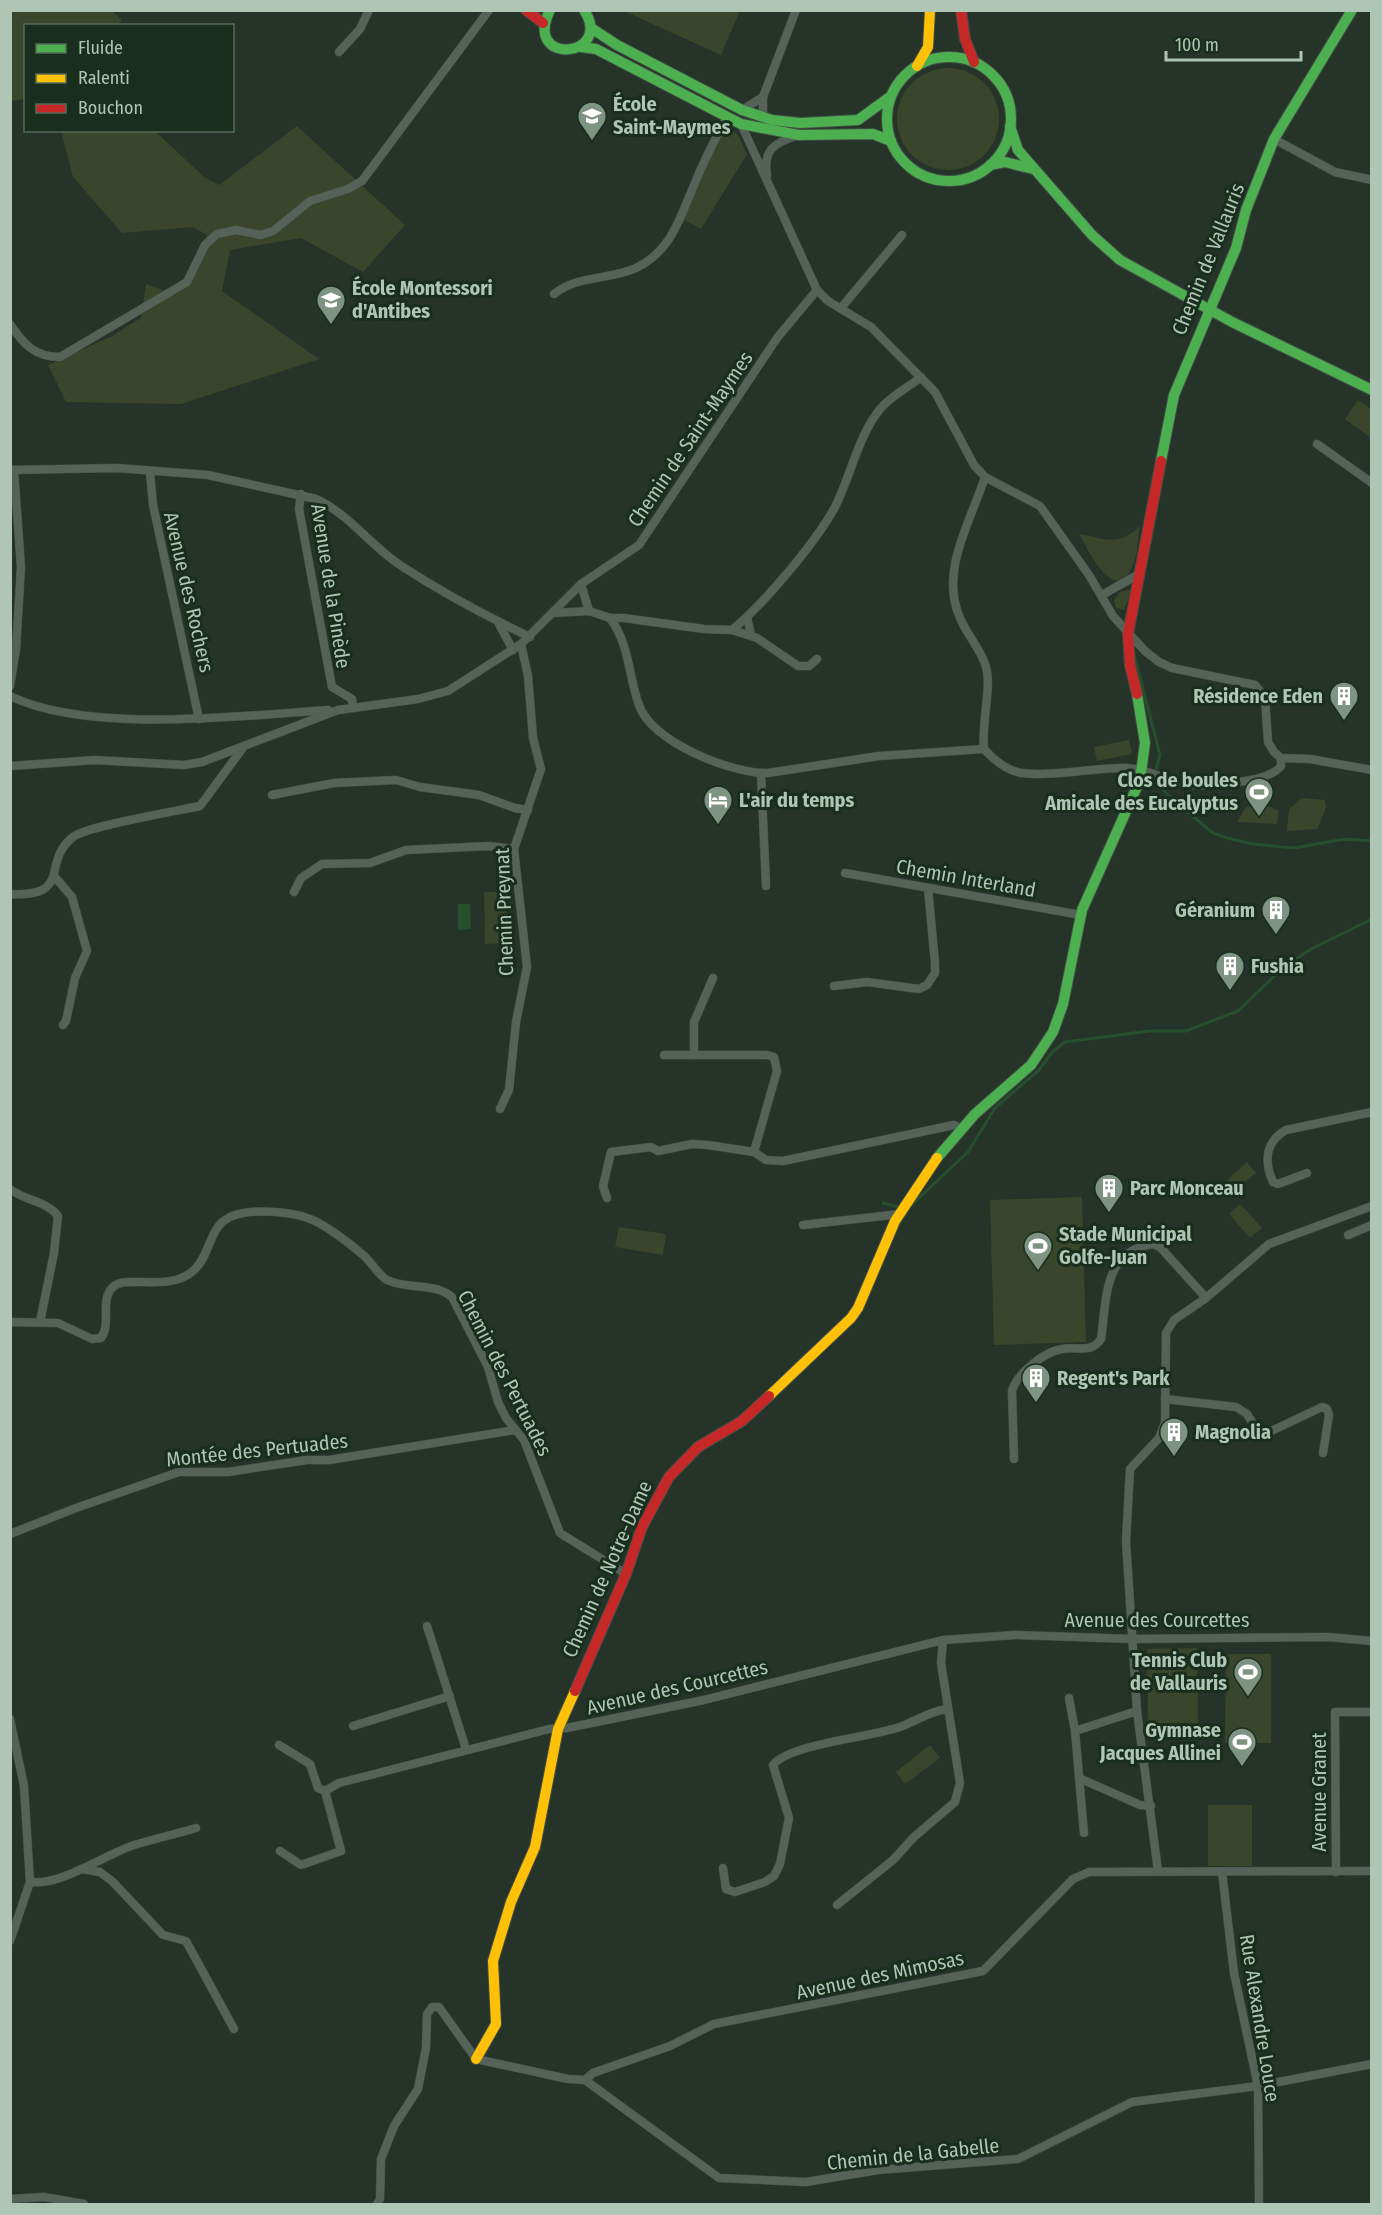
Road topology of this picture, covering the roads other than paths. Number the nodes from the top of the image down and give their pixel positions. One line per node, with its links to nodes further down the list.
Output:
1 (369, 10): 13 (street)
2 (489, 10): 35 (street)
3 (526, 10): 10 (main road)
4 (550, 10): 10 (main road)
5 (584, 10): 11 (main road)
6 (796, 10): 17 (street)
7 (930, 10): 15 (main road)
8 (961, 10): 14 (main road)
9 (1352, 10): 24 (main road, Chemin de Vallauris)
10 (543, 23): 12 (main road)
11 (591, 28): 12 (main road); 18 (main road)
12 (581, 47): 19 (main road)
13 (339, 52)
14 (974, 62): 15 (main road); 22 (main road)
15 (917, 66): 16 (main road)
16 (891, 96): 20 (main road); 25 (main road)
17 (762, 97): 18 (street); 20 (street)
18 (742, 110): 20 (main road)
19 (727, 116): 21 (main road); 32 (street)
20 (763, 118)
21 (741, 124): 23 (main road); 29 (street)
22 (1010, 126): 26 (main road); 27 (main road)
23 (799, 135): 25 (main road); 29 (street)
24 (1274, 139): 28 (street); 33 (main road, Chemin de Vallauris)
25 (891, 141): 26 (main road)
26 (990, 165): 27 (main road)
27 (1035, 169): 33 (main road)
28 (1371, 180)
29 (768, 186): 31 (street)
30 (902, 236): 34 (street)
31 (818, 290): 34 (street); 45 (street, Chemin de Saint-Maymes)
32 (554, 294)
33 (1211, 307): 37 (main road); 44 (main road, Chemin de Vallauris)
34 (841, 308): 36 (street)
35 (10, 324)
36 (921, 377): 41 (street); 49 (street)
37 (1371, 390)
38 (1317, 444): 42 (street)
39 (12, 470): 40 (street); 59 (street)
40 (150, 472): 43 (street); 63 (street, Avenue des Rochers)
41 (985, 477): 46 (street); 65 (street)
42 (1371, 483)
43 (301, 494): 51 (street); 61 (street, Avenue de la Pinède)
44 (1139, 574): 46 (street); 53 (main road, Chemin de Vallauris)
45 (581, 584): 47 (street); 48 (street, Chemin de Saint-Maymes)
46 (1102, 595): 53 (street)
47 (589, 611): 48 (street); 50 (street)
48 (553, 612): 55 (street, Chemin de Saint-Maymes)
49 (747, 617): 52 (street); 54 (street)
50 (610, 618): 52 (street); 70 (street)
51 (498, 622): 55 (street); 57 (street)
52 (732, 630): 54 (street)
53 (1128, 634): 66 (street); 69 (main road, Chemin de Vallauris)
54 (752, 635): 58 (street)
55 (530, 637): 56 (street, Chemin de Saint-Maymes)
56 (521, 644): 57 (street, Chemin de Saint-Maymes); 72 (street, Chemin Preynat)
57 (513, 650): 61 (street, Chemin de Saint-Maymes)
58 (818, 659)
59 (10, 686)
60 (10, 696): 63 (street)
61 (353, 708): 62 (street, Chemin de Saint-Maymes)
62 (338, 710): 63 (street); 64 (street, Chemin de Saint-Maymes)
63 (199, 719)
64 (243, 748): 67 (street, Chemin de Saint-Maymes); 75 (street)
65 (984, 749): 69 (street); 70 (street)
66 (1281, 758): 68 (street); 69 (street)
67 (10, 766)
68 (1371, 770)
69 (1147, 771): 80 (main road, Chemin de Vallauris)
70 (761, 773): 76 (street)
71 (272, 795): 72 (street)
72 (528, 810): 73 (street, Chemin Preynat)
73 (514, 849): 78 (street); 86 (street, Chemin Preynat)
74 (845, 873): 77 (street, Chemin Interland)
75 (55, 877): 79 (street); 83 (street)
76 (766, 886)
77 (928, 888): 80 (street, Chemin Interland); 82 (street)
78 (294, 892)
79 (10, 894)
80 (1081, 915): 88 (main road, Chemin de Notre-Dame)
81 (713, 978): 85 (street)
82 (834, 986)
83 (63, 1025)
84 (664, 1055): 85 (street)
85 (694, 1055): 89 (street)
86 (500, 1109)
87 (1371, 1112): 90 (street)
88 (961, 1129): 89 (street); 94 (main road, Chemin de Notre-Dame)
89 (754, 1152): 92 (street)
90 (1307, 1173)
91 (10, 1189): 100 (street)
92 (607, 1198)
93 (1371, 1206): 98 (street)
94 (900, 1214): 95 (street); 106 (main road, Chemin de Notre-Dame)
95 (803, 1225)
96 (1371, 1225): 97 (street)
97 (1348, 1235)
98 (1206, 1299): 101 (street); 104 (street)
99 (10, 1322): 100 (street, Chemin des Pertuades)
100 (40, 1322): 102 (street, Chemin des Pertuades)
101 (1165, 1399): 103 (street); 108 (street)
102 (515, 1430): 105 (street, Montée des Pertuades); 106 (street, Chemin des Pertuades)
103 (1323, 1453)
104 (1014, 1460)
105 (10, 1534)
106 (626, 1574): 118 (main road, Chemin de Notre-Dame)
107 (427, 1626): 111 (street)
108 (1132, 1639): 109 (street, Avenue des Courcettes); 110 (street, Avenue des Courcettes); 114 (street)
109 (943, 1640): 113 (street); 118 (street, Avenue des Courcettes)
110 (1371, 1641)
111 (450, 1696): 117 (street); 121 (street)
112 (1069, 1698): 119 (street)
113 (947, 1709): 128 (street); 135 (street)
114 (1137, 1711): 119 (street); 124 (street)
115 (1371, 1712): 133 (street, Avenue Granet)
116 (10, 1719): 134 (street)
117 (353, 1726)
118 (558, 1729): 121 (street, Avenue des Courcettes); 138 (main road, Chemin de Notre-Dame)
119 (1075, 1731): 122 (street)
120 (279, 1745): 123 (street)
121 (466, 1749): 123 (street, Avenue des Courcettes)
122 (1079, 1778): 124 (street); 126 (street)
123 (325, 1791): 127 (street)
124 (1151, 1806): 130 (street)
125 (196, 1828): 129 (street)
126 (1084, 1833)
127 (280, 1851)
128 (723, 1868)
129 (82, 1869): 134 (street); 137 (street)
130 (1158, 1871): 132 (street, Avenue des Mimosas); 140 (street, Avenue des Mimosas)
131 (1371, 1871): 133 (street, Avenue des Mimosas)
132 (1222, 1872): 133 (street, Avenue des Mimosas); 141 (street, Rue Alexandre Louce)
133 (1336, 1872)
134 (30, 1882): 136 (street)
135 (837, 1905)
136 (10, 1941)
137 (234, 2029)
138 (476, 2058): 140 (street, Chemin de la Gabelle); 144 (street)
139 (1371, 2064): 141 (street, Chemin de la Gabelle)
140 (585, 2080): 141 (street, Chemin de la Gabelle)
141 (1258, 2086): 145 (street, Rue Alexandre Louce)
142 (10, 2199): 143 (street)
143 (84, 2205)
144 (376, 2205)
145 (1259, 2205)

